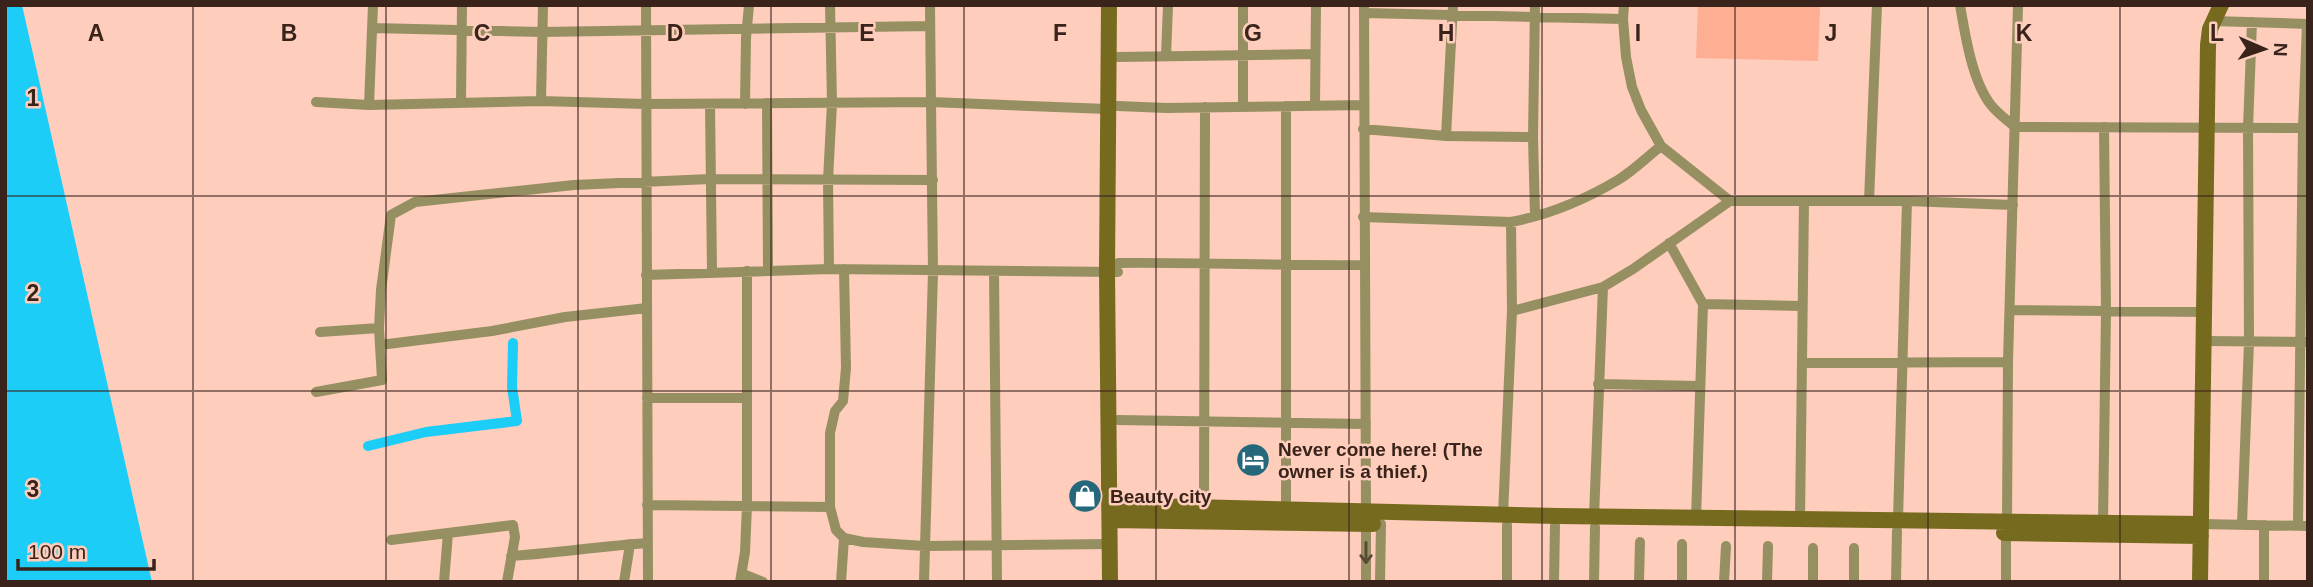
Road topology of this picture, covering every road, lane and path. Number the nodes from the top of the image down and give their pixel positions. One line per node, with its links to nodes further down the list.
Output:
1 (373, 5): 26 (street)
2 (462, 5): 30 (street)
3 (543, 5): 31 (street)
4 (646, 5): 29 (street)
5 (749, 5): 27 (street)
6 (830, 5): 28 (street)
7 (930, 5): 25 (street)
8 (1108, 5): 51 (street)
9 (1118, 5): 34 (street)
10 (1168, 5): 33 (street)
11 (1243, 5): 35 (street)
12 (1316, 5): 32 (street)
13 (1624, 5): 21 (street)
14 (1877, 5): 68 (street)
15 (1960, 5): 52 (street)
16 (2018, 5): 52 (street)
17 (2221, 5): 22 (street)
18 (1364, 9): 19 (street); 45 (street)
19 (1453, 10): 20 (street); 58 (street)
20 (1535, 11): 21 (street); 59 (street)
21 (1623, 19): 60 (street)
22 (2213, 21): 23 (street); 54 (street)
23 (2252, 22): 24 (street); 55 (street)
24 (2307, 24): 56 (street)
25 (930, 26): 28 (street); 39 (street)
26 (372, 28): 30 (street); 46 (street)
27 (747, 29): 28 (street); 29 (street); 44 (street)
28 (830, 29): 41 (street)
29 (647, 31): 31 (street); 42 (street)
30 (460, 32): 31 (street); 38 (street)
31 (542, 32): 36 (street)
32 (1315, 54): 35 (street); 48 (street)
33 (1166, 56): 34 (street); 35 (street)
34 (1118, 57): 51 (street)
35 (1242, 57): 50 (street)
36 (541, 101): 38 (street); 42 (street)
37 (316, 102): 46 (street)
38 (461, 102): 46 (street)
39 (931, 102): 41 (street); 51 (street); 64 (street)
40 (767, 103): 41 (street); 44 (street); 62 (street)
41 (832, 103): 63 (street)
42 (646, 104): 43 (street); 65 (street)
43 (710, 104): 44 (street); 61 (street)
44 (745, 104)
45 (1363, 104): 48 (street); 57 (street)
46 (369, 105)
47 (1286, 106): 48 (street); 50 (street); 77 (street)
48 (1315, 106)
49 (1205, 107): 50 (street); 51 (street); 75 (street)
50 (1242, 107)
51 (1113, 108): 80 (street)
52 (2015, 127): 53 (street); 70 (street)
53 (2104, 127): 54 (street); 93 (street)
54 (2206, 128): 55 (street); 94 (street)
55 (2248, 128): 56 (street); 98 (street)
56 (2306, 128): 99 (street)
57 (1363, 130): 58 (street); 72 (street)
58 (1446, 136): 59 (street)
59 (1533, 137): 71 (street)
60 (1661, 146): 66 (street); 71 (street)
61 (710, 179): 62 (street); 65 (street); 84 (street)
62 (766, 180): 63 (street); 82 (street)
63 (828, 180): 64 (street); 78 (street)
64 (933, 180): 85 (street)
65 (646, 181): 86 (street); 95 (street)
66 (1730, 201): 67 (street); 74 (street)
67 (1804, 201): 68 (street); 89 (street)
68 (1870, 201): 69 (street)
69 (1908, 201): 70 (street); 101 (street)
70 (2013, 205): 91 (street)
71 (1535, 216): 73 (street)
72 (1363, 217): 73 (street); 76 (street)
73 (1511, 222): 92 (street)
74 (1669, 243): 87 (street); 88 (street)
75 (1203, 262): 77 (street); 80 (street); 110 (street)
76 (1364, 265): 77 (street); 112 (street)
77 (1285, 266): 111 (street)
78 (829, 269): 79 (street); 82 (street)
79 (844, 269): 85 (street); 115 (street)
80 (1114, 269): 83 (street); 109 (street); 117 (street)
81 (747, 271): 82 (street); 84 (street); 108 (street)
82 (768, 271)
83 (994, 271): 85 (street); 141 (street)
84 (712, 272): 86 (street)
85 (933, 272): 142 (street)
86 (646, 275): 90 (street)
87 (1603, 287): 92 (street); 104 (street)
88 (1703, 304): 89 (street); 105 (street)
89 (1802, 306): 103 (street)
90 (647, 308): 100 (street); 107 (street)
91 (2011, 310): 93 (street); 102 (street)
92 (1511, 312): 121 (street)
93 (2106, 312): 94 (street); 124 (street)
94 (2205, 312): 97 (street)
95 (379, 328): 96 (street); 100 (street)
96 (320, 332)
97 (2204, 341): 98 (street); 132 (street)
98 (2249, 342): 99 (street); 126 (street)
99 (2304, 342): 130 (street)
100 (380, 345): 106 (street)
101 (1903, 362): 102 (street); 103 (street); 129 (street)
102 (2008, 362): 131 (street)
103 (1803, 363): 122 (street)
104 (1598, 384): 105 (street); 123 (street)
105 (1700, 386): 119 (street)
106 (316, 392)
107 (647, 398): 108 (street); 113 (street)
108 (747, 398): 114 (street)
109 (1118, 420): 110 (street); 117 (street)
110 (1203, 421): 111 (street); 116 (street)
111 (1285, 422): 112 (street); 118 (street)
112 (1366, 424): 120 (street)
113 (647, 505): 114 (street); 136 (street)
114 (747, 506): 115 (street); 148 (street)
115 (830, 507): 134 (street)
116 (1204, 508): 117 (street); 118 (street)
117 (1114, 512): 118 (street); 139 (street); 158 (street)
118 (1286, 516): 120 (street)
119 (1696, 519): 123 (street); 125 (street)
120 (1371, 520): 121 (street); 159 (street, one-way to 159); 160 (street)
121 (1505, 520): 123 (street); 128 (street); 161 (street)
122 (1800, 520): 125 (street); 129 (street)
123 (1594, 522): 125 (street); 128 (street); 163 (street)
124 (2103, 523): 131 (street); 132 (street)
125 (1746, 524): 129 (street)
126 (2242, 524): 127 (street); 132 (street)
127 (2264, 525): 130 (street); 173 (street)
128 (1555, 526): 162 (street)
129 (1897, 526): 131 (street); 170 (street)
130 (2303, 526)
131 (2006, 528): 132 (street); 171 (street)
132 (2201, 530): 172 (street)
133 (448, 533): 135 (street); 147 (street); 149 (street)
134 (844, 538): 142 (street); 154 (street)
135 (391, 540)
136 (648, 542): 138 (street); 152 (street)
137 (1640, 542): 164 (street)
138 (629, 544): 147 (street); 151 (street)
139 (1110, 544): 141 (street); 157 (street)
140 (1682, 544): 165 (street)
141 (997, 545): 142 (street); 156 (street)
142 (925, 546): 155 (street)
143 (1726, 546): 166 (street)
144 (1768, 546): 167 (street)
145 (1813, 548): 168 (street)
146 (1854, 548): 169 (street)
147 (511, 556): 150 (street)
148 (741, 578): 153 (street)
149 (444, 582)
150 (507, 582)
151 (624, 582)
152 (648, 582)
153 (763, 582)
154 (841, 582)
155 (923, 582)
156 (997, 582)
157 (1110, 582)
158 (1119, 582)
159 (1366, 582)
160 (1380, 582)
161 (1507, 582)
162 (1554, 582)
163 (1594, 582)
164 (1639, 582)
165 (1682, 582)
166 (1724, 582)
167 (1767, 582)
168 (1812, 582)
169 (1854, 582)
170 (1896, 582)
171 (2006, 582)
172 (2200, 582)
173 (2264, 582)

